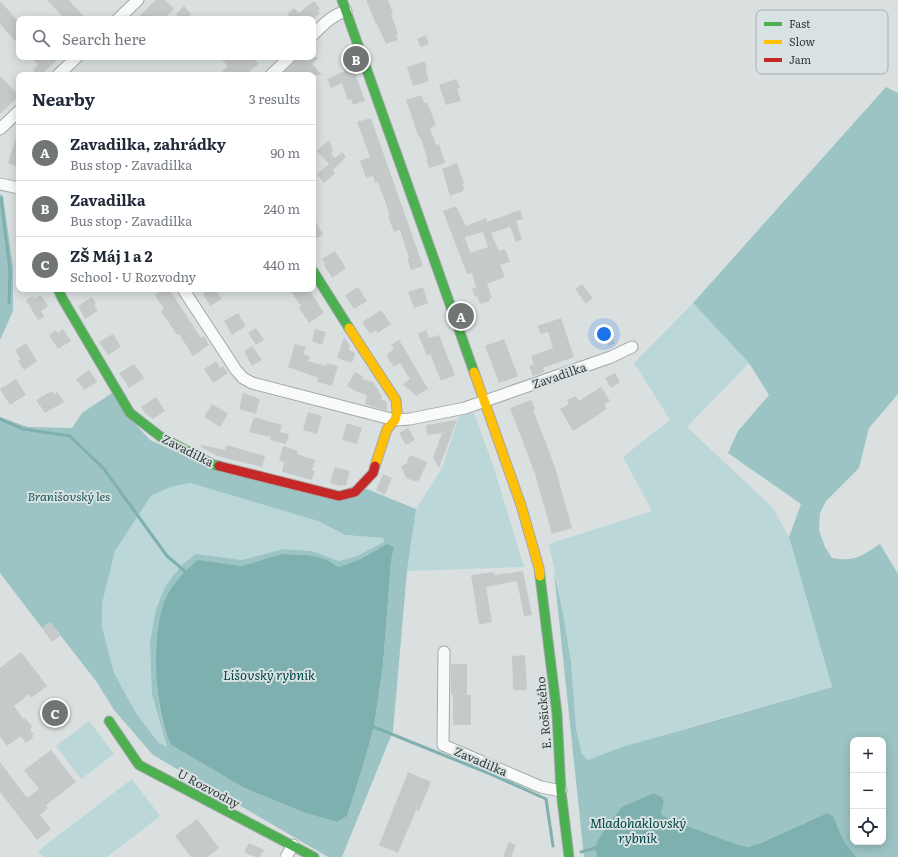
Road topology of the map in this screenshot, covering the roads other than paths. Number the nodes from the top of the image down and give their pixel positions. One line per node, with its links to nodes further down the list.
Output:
1 (138, 0): 3 (street)
2 (344, 5): 4 (street); 17 (street)
3 (121, 16)
4 (316, 32)
5 (74, 60): 7 (street)
6 (287, 60): 8 (street)
7 (61, 72)
8 (274, 72)
9 (16, 114): 10 (street)
10 (0, 129)
11 (0, 184): 12 (street)
12 (16, 187)
13 (316, 276): 18 (street, Zavadilka)
14 (59, 292): 18 (street, Zavadilka)
15 (184, 292): 18 (street, Zavadilka)
16 (632, 347): 17 (street, Zavadilka)
17 (485, 402): 18 (street, Zavadilka); 21 (street, E. Rošického)
18 (395, 420)
19 (444, 652): 21 (street, Zavadilka)
20 (109, 721): 22 (street, U Rozvodny)
21 (561, 792): 25 (street, E. Rošického)
22 (293, 845): 23 (street); 24 (street, U Rozvodny)
23 (286, 857)
24 (314, 857)
25 (569, 857)

